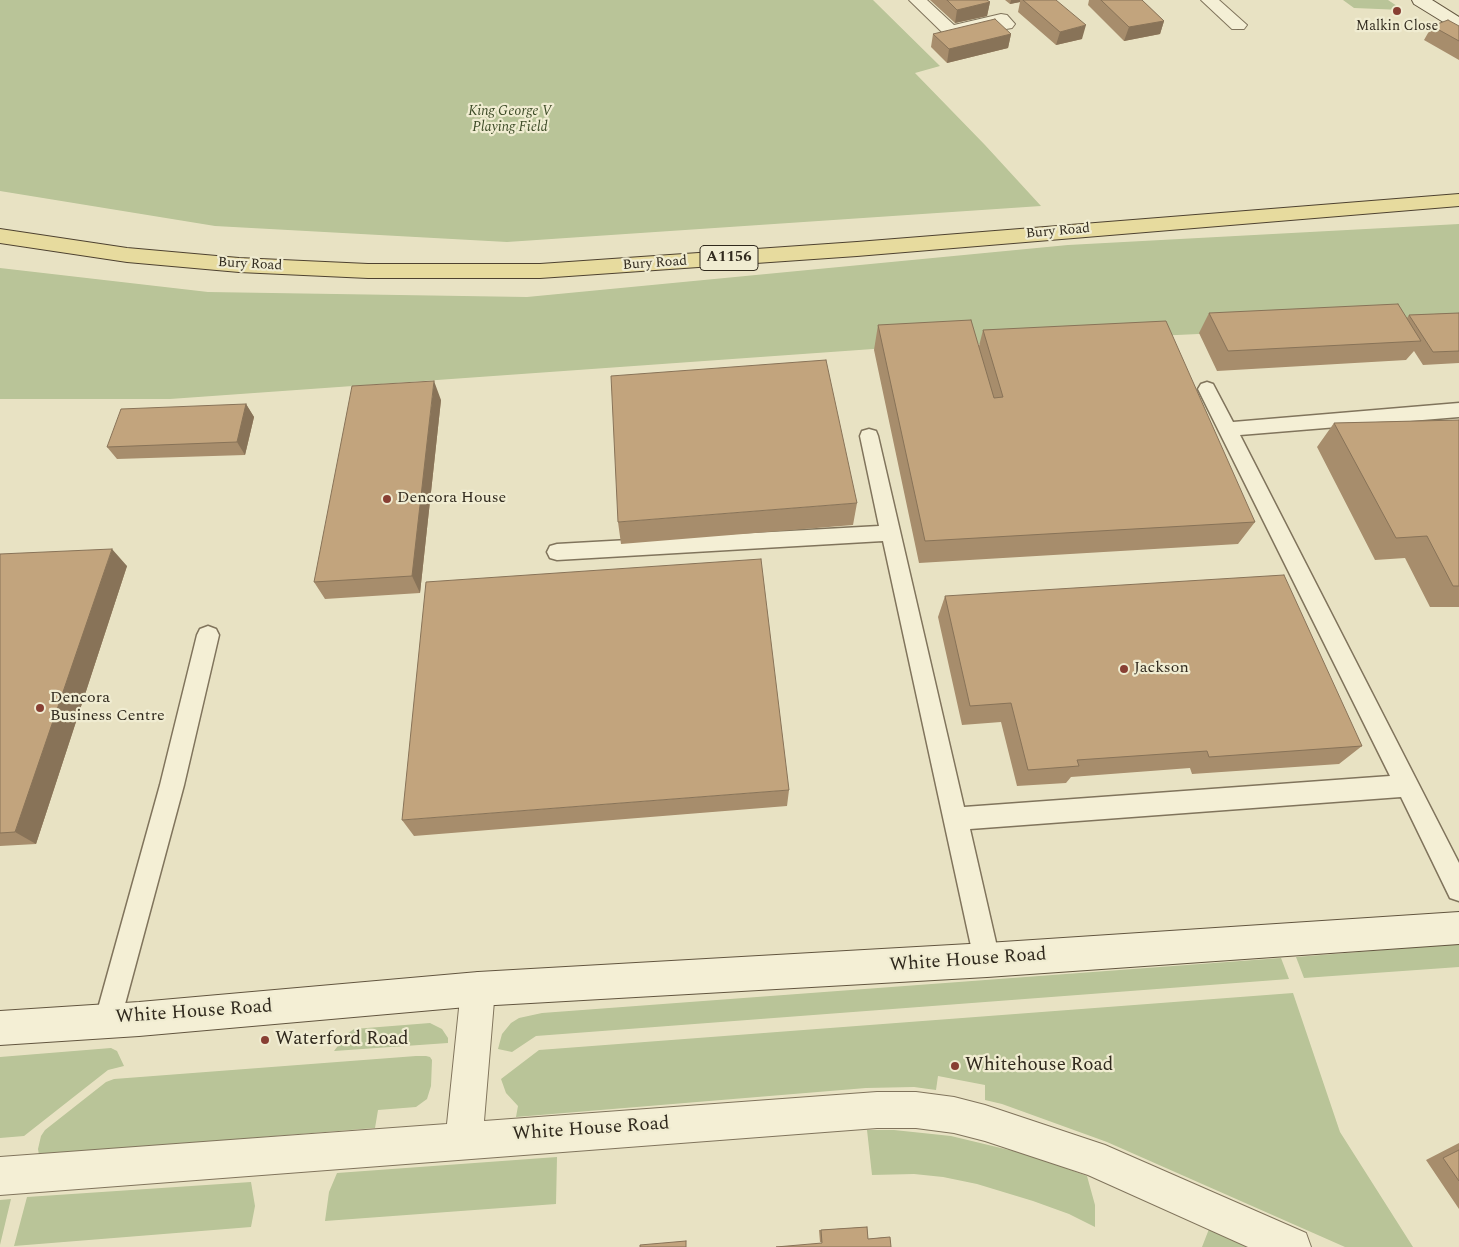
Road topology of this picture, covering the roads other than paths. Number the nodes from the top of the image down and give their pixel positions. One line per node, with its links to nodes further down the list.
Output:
1 (917, 0): 4 (street)
2 (1209, 0): 6 (street)
3 (1420, 0): 5 (street)
4 (1006, 24)
5 (1459, 24)
6 (1238, 25)
7 (1459, 200): 8 (main road, Bury Road / A1156)
8 (0, 236)
9 (1207, 389): 11 (lane)
10 (1459, 410): 11 (lane)
11 (1228, 429): 16 (lane)
12 (869, 436): 13 (lane)
13 (891, 533): 14 (lane); 17 (lane)
14 (557, 552)
15 (208, 635): 22 (lane)
16 (1408, 786): 17 (lane); 18 (lane)
17 (955, 820): 20 (lane)
18 (1459, 889)
19 (1459, 928): 20 (street, White House Road)
20 (987, 960): 21 (street, White House Road)
21 (478, 990): 22 (street, White House Road); 24 (street)
22 (108, 1019): 23 (street, White House Road)
23 (0, 1028)
24 (464, 1139): 25 (street, White House Road); 26 (street, White House Road)
25 (0, 1176)
26 (1292, 1247)

